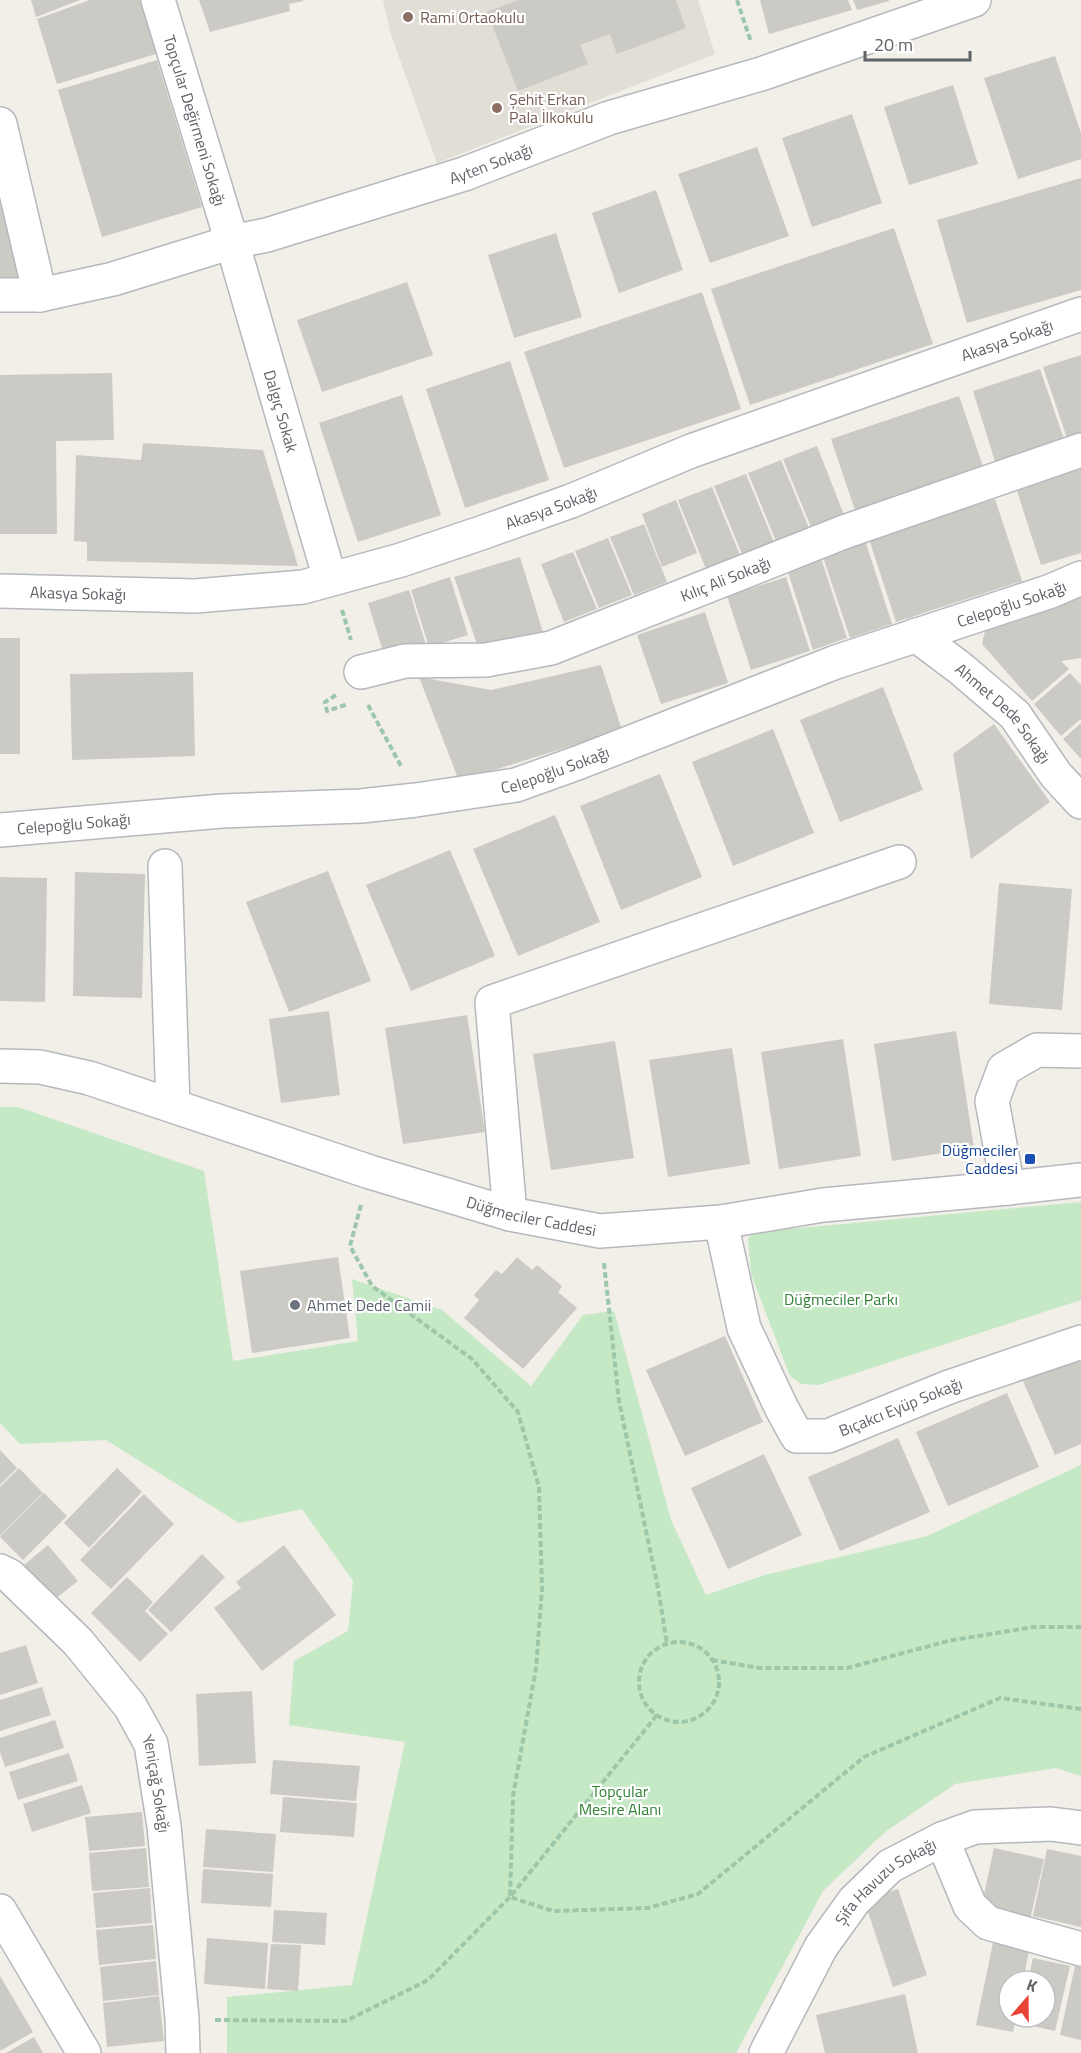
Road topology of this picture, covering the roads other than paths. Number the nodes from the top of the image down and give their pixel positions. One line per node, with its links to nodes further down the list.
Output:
1 (158, 0): 4 (street, Topçular Değirmeni Sokağı)
2 (974, 0): 4 (street, Ayten Sokağı)
3 (0, 124): 6 (street)
4 (232, 242): 6 (street, Ayten Sokağı); 10 (street, Dalgıç Sokak)
5 (0, 295): 6 (street, Ayten Sokağı)
6 (40, 295)
7 (1081, 314): 10 (street, Akasya Sokağı)
8 (1081, 450): 13 (street, Kılıç Ali Sokağı)
9 (1081, 578): 12 (street, Celepoğlu Sokağı)
10 (335, 590): 11 (street, Akasya Sokağı)
11 (0, 591)
12 (916, 635): 14 (street, Ahmet Dede Sokağı); 15 (street, Celepoğlu Sokağı)
13 (358, 681)
14 (1081, 802)
15 (0, 830)
16 (899, 862): 23 (street)
17 (165, 866): 20 (street)
18 (1081, 1051): 22 (street)
19 (0, 1066): 20 (street, Düğmeciler Caddesi)
20 (173, 1106): 23 (street, Düğmeciler Caddesi)
21 (1081, 1180): 22 (street, Düğmeciler Caddesi)
22 (1008, 1188): 24 (street, Düğmeciler Caddesi)
23 (510, 1214): 24 (street, Düğmeciler Caddesi)
24 (722, 1222): 25 (street, Bıçakcı Eyüp Sokağı)
25 (1081, 1342)
26 (0, 1571): 32 (street, Yeniçağ Sokağı)
27 (1081, 1828): 28 (street, Şifa Havuzu Sokağı)
28 (942, 1839): 30 (street); 33 (street, Şifa Havuzu Sokağı)
29 (0, 1911): 31 (street)
30 (1081, 1948)
31 (84, 2053)
32 (183, 2053)
33 (766, 2053)

